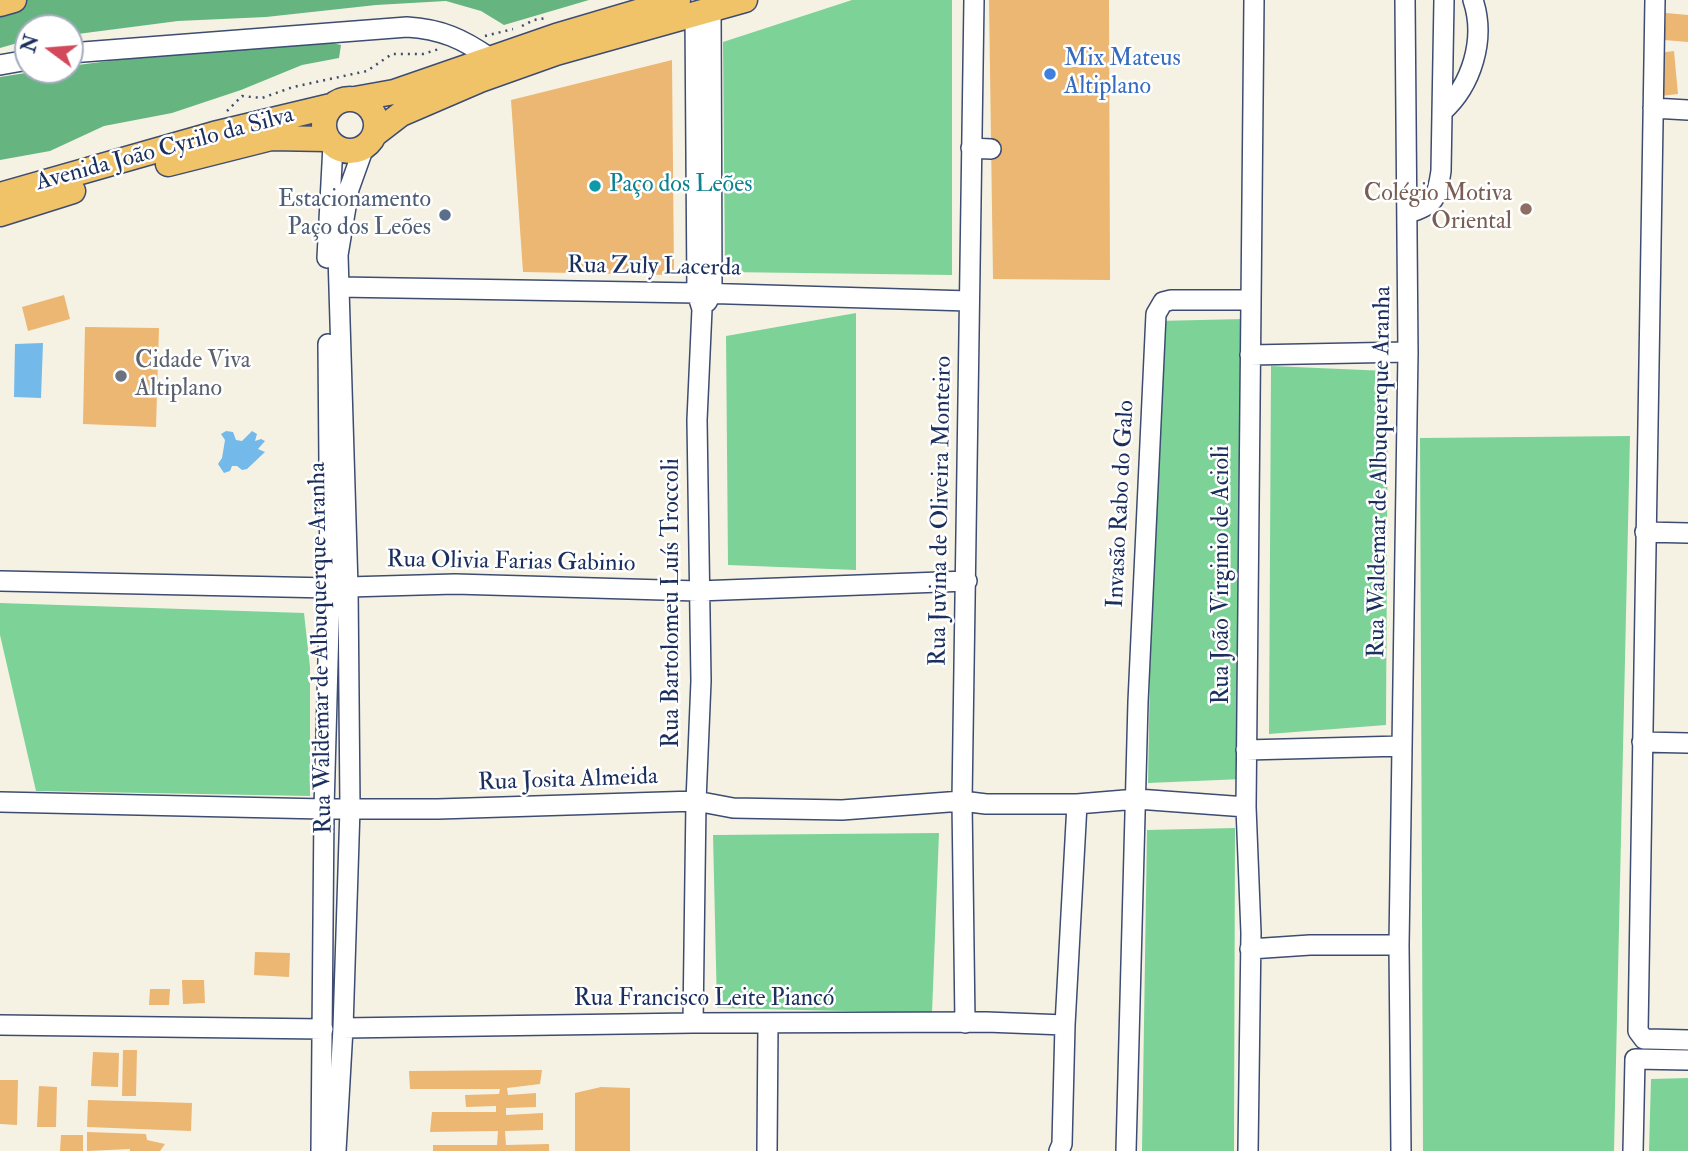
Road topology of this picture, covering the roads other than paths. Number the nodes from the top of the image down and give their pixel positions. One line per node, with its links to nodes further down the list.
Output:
1 (14, 0): 9 (main road)
2 (745, 0): 10 (main road)
3 (974, 0): 20 (street, Rua Juvina de Oliveira Monteiro)
4 (1254, 0): 28 (street, Rua João Virginio de Acioli)
5 (1405, 0): 23 (street, Rua Waldemar de Albuquerque Aranha)
6 (1444, 0): 17 (street)
7 (1473, 0): 17 (street)
8 (1655, 0): 15 (street)
9 (0, 4)
10 (695, 8): 12 (main road); 18 (main road); 26 (street, Rua Bartolomeu Luís Troccoli)
11 (84, 52): 12 (street)
12 (490, 58): 13 (main road)
13 (355, 99): 14 (main road); 18 (main road)
14 (331, 106): 19 (main road); 22 (main road, Avenida João Cyrilo da Silva)
15 (1653, 108): 16 (street); 31 (street)
16 (1688, 110)
17 (1442, 112): 23 (street)
18 (370, 140): 19 (main road); 25 (street, Rua Waldemar de Albuquerque Aranha)
19 (330, 142): 24 (main road, Avenida João Cyrilo da Silva); 35 (street)
20 (971, 148): 21 (street); 27 (street, Rua Juvina de Oliveira Monteiro)
21 (991, 149)
22 (0, 195)
23 (1407, 213): 29 (street, Rua Waldemar de Albuquerque Aranha)
24 (0, 214)
25 (339, 287): 26 (street, Rua Zuly Lacerda); 35 (street, Rua Waldemar de Albuquerque Aranha)
26 (704, 298): 27 (street, Rua Zuly Lacerda); 36 (street, Rua Bartolomeu Luís Troccoli)
27 (969, 300): 34 (street, Rua Juvina de Oliveira Monteiro)
28 (1251, 300): 30 (street, Rua João Virginio de Acioli); 41 (street, Invasão Rabo do Galo)
29 (1408, 352): 30 (street); 39 (street, Rua Waldemar de Albuquerque Aranha)
30 (1250, 355): 40 (street, Rua João Virginio de Acioli)
31 (1645, 532): 32 (street); 37 (street)
32 (1688, 533)
33 (0, 581): 35 (street, Rua Olivia Farias Gabinio)
34 (967, 581): 36 (street, Rua Olivia Farias Gabinio); 43 (street, Rua Juvina de Oliveira Monteiro)
35 (339, 588): 36 (street, Rua Olivia Farias Gabinio); 47 (street, Rua Waldemar de Albuquerque Aranha); 48 (street)
36 (698, 591): 42 (street, Rua Bartolomeu Luís Troccoli)
37 (1642, 742): 38 (street); 58 (street)
38 (1688, 743)
39 (1402, 746): 40 (street); 49 (street, Rua Waldemar de Albuquerque Aranha)
40 (1246, 750): 46 (street, Rua João Virginio de Acioli)
41 (1137, 799): 45 (street, Rua Josita Almeida); 46 (street, Rua Josita Almeida); 64 (street, Invasão Rabo do Galo)
42 (696, 801): 43 (street, Rua Josita Almeida); 47 (street, Rua Josita Almeida); 51 (street, Rua Bartolomeu Luís Troccoli)
43 (962, 801): 45 (street, Rua Josita Almeida); 52 (street, Rua Juvina de Oliveira Monteiro)
44 (0, 802): 48 (street, Rua Josita Almeida)
45 (1077, 804): 54 (street)
46 (1246, 807): 50 (street, Rua João Virginio de Acioli)
47 (351, 808): 48 (street, Rua Josita Almeida); 56 (street, Rua Waldemar de Albuquerque Aranha)
48 (324, 809): 57 (street)
49 (1399, 945): 50 (street); 66 (street, Rua Waldemar de Albuquerque Aranha)
50 (1250, 948): 65 (street, Rua João Virginio de Acioli)
51 (692, 1023): 53 (street, Rua Francisco Leite Piancó); 56 (street, Rua Francisco Leite Piancó)
52 (965, 1023): 53 (street, Rua Francisco Leite Piancó); 54 (street, Rua Francisco Leite Piancó)
53 (768, 1024): 62 (street)
54 (1065, 1025): 63 (street)
55 (0, 1026): 57 (street)
56 (343, 1028): 61 (street, Rua Waldemar de Albuquerque Aranha)
57 (323, 1029): 60 (street)
58 (1688, 1040)
59 (1688, 1060): 67 (street)
60 (321, 1151)
61 (336, 1151)
62 (767, 1151)
63 (1059, 1151)
64 (1126, 1151)
65 (1248, 1151)
66 (1402, 1151)
67 (1633, 1151)

